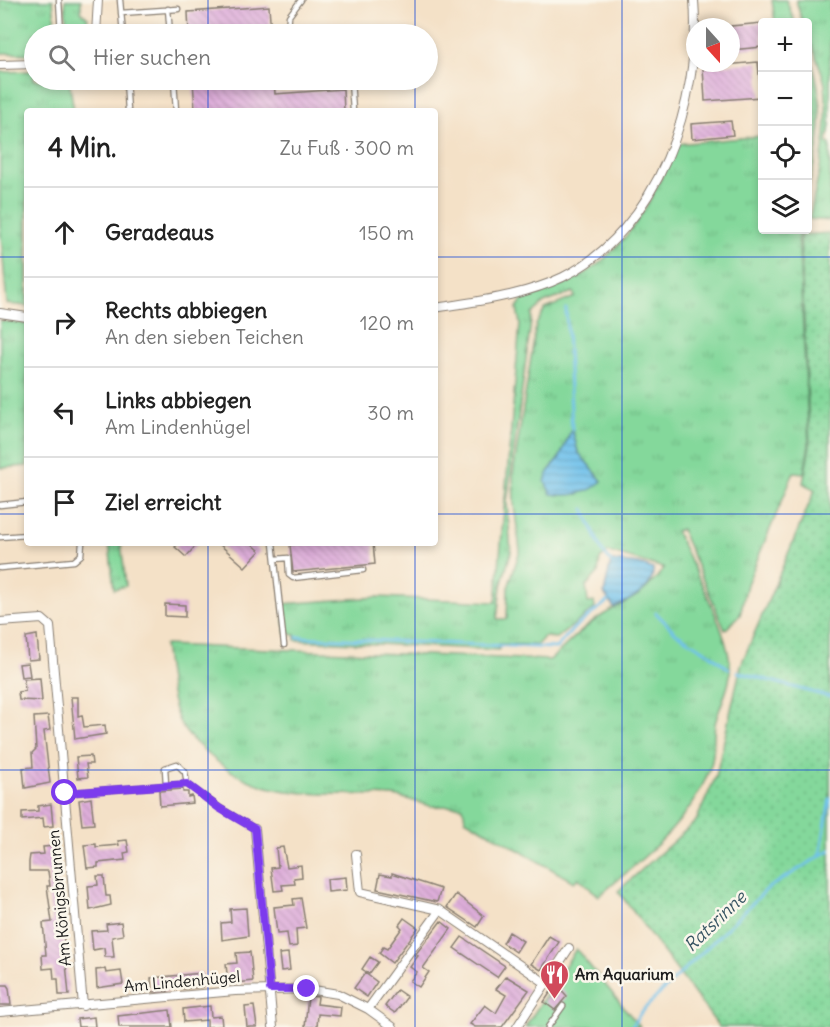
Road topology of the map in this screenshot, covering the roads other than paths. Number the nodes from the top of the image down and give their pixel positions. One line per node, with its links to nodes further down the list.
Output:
1 (59, 0): 10 (lane)
2 (98, 0): 11 (street)
3 (120, 0): 8 (lane)
4 (301, 0): 14 (lane)
5 (694, 0): 9 (street)
6 (168, 9): 7 (lane); 8 (lane); 13 (lane)
7 (178, 9)
8 (121, 13): 12 (lane)
9 (694, 18)
10 (60, 24)
11 (97, 24)
12 (122, 24)
13 (169, 24)
14 (289, 24)
15 (24, 64): 16 (street)
16 (0, 65)
17 (690, 72): 24 (street)
18 (127, 90): 21 (lane)
19 (175, 90): 22 (lane)
20 (352, 90): 23 (lane)
21 (128, 108)
22 (176, 108)
23 (353, 108)
24 (438, 307)
25 (0, 313): 26 (street)
26 (24, 316)
27 (24, 502): 28 (lane)
28 (0, 505)
29 (24, 535): 30 (lane)
30 (0, 537)
31 (82, 546): 34 (lane)
32 (273, 546): 33 (lane)
33 (275, 559): 35 (lane); 37 (lane)
34 (0, 568)
35 (363, 570)
36 (0, 622): 40 (street, Am Königsbrunnen)
37 (284, 645)
38 (187, 784): 39 (lane); 39 (lane); 41 (lane)
39 (166, 785): 40 (lane)
40 (65, 793): 47 (street, Am Königsbrunnen)
41 (255, 829): 46 (street)
42 (356, 854): 43 (street)
43 (440, 910): 45 (street); 49 (street)
44 (569, 948): 45 (street)
45 (547, 984): 53 (street)
46 (270, 989): 47 (street, Am Lindenhügel); 49 (street, Am Lindenhügel); 51 (street)
47 (83, 1006): 50 (street, Am Lindenhügel)
48 (563, 1006): 54 (lane)
49 (368, 1009): 52 (street, Am Lindenhügel)
50 (0, 1012)
51 (273, 1027)
52 (393, 1027)
53 (517, 1027)
54 (548, 1027)

